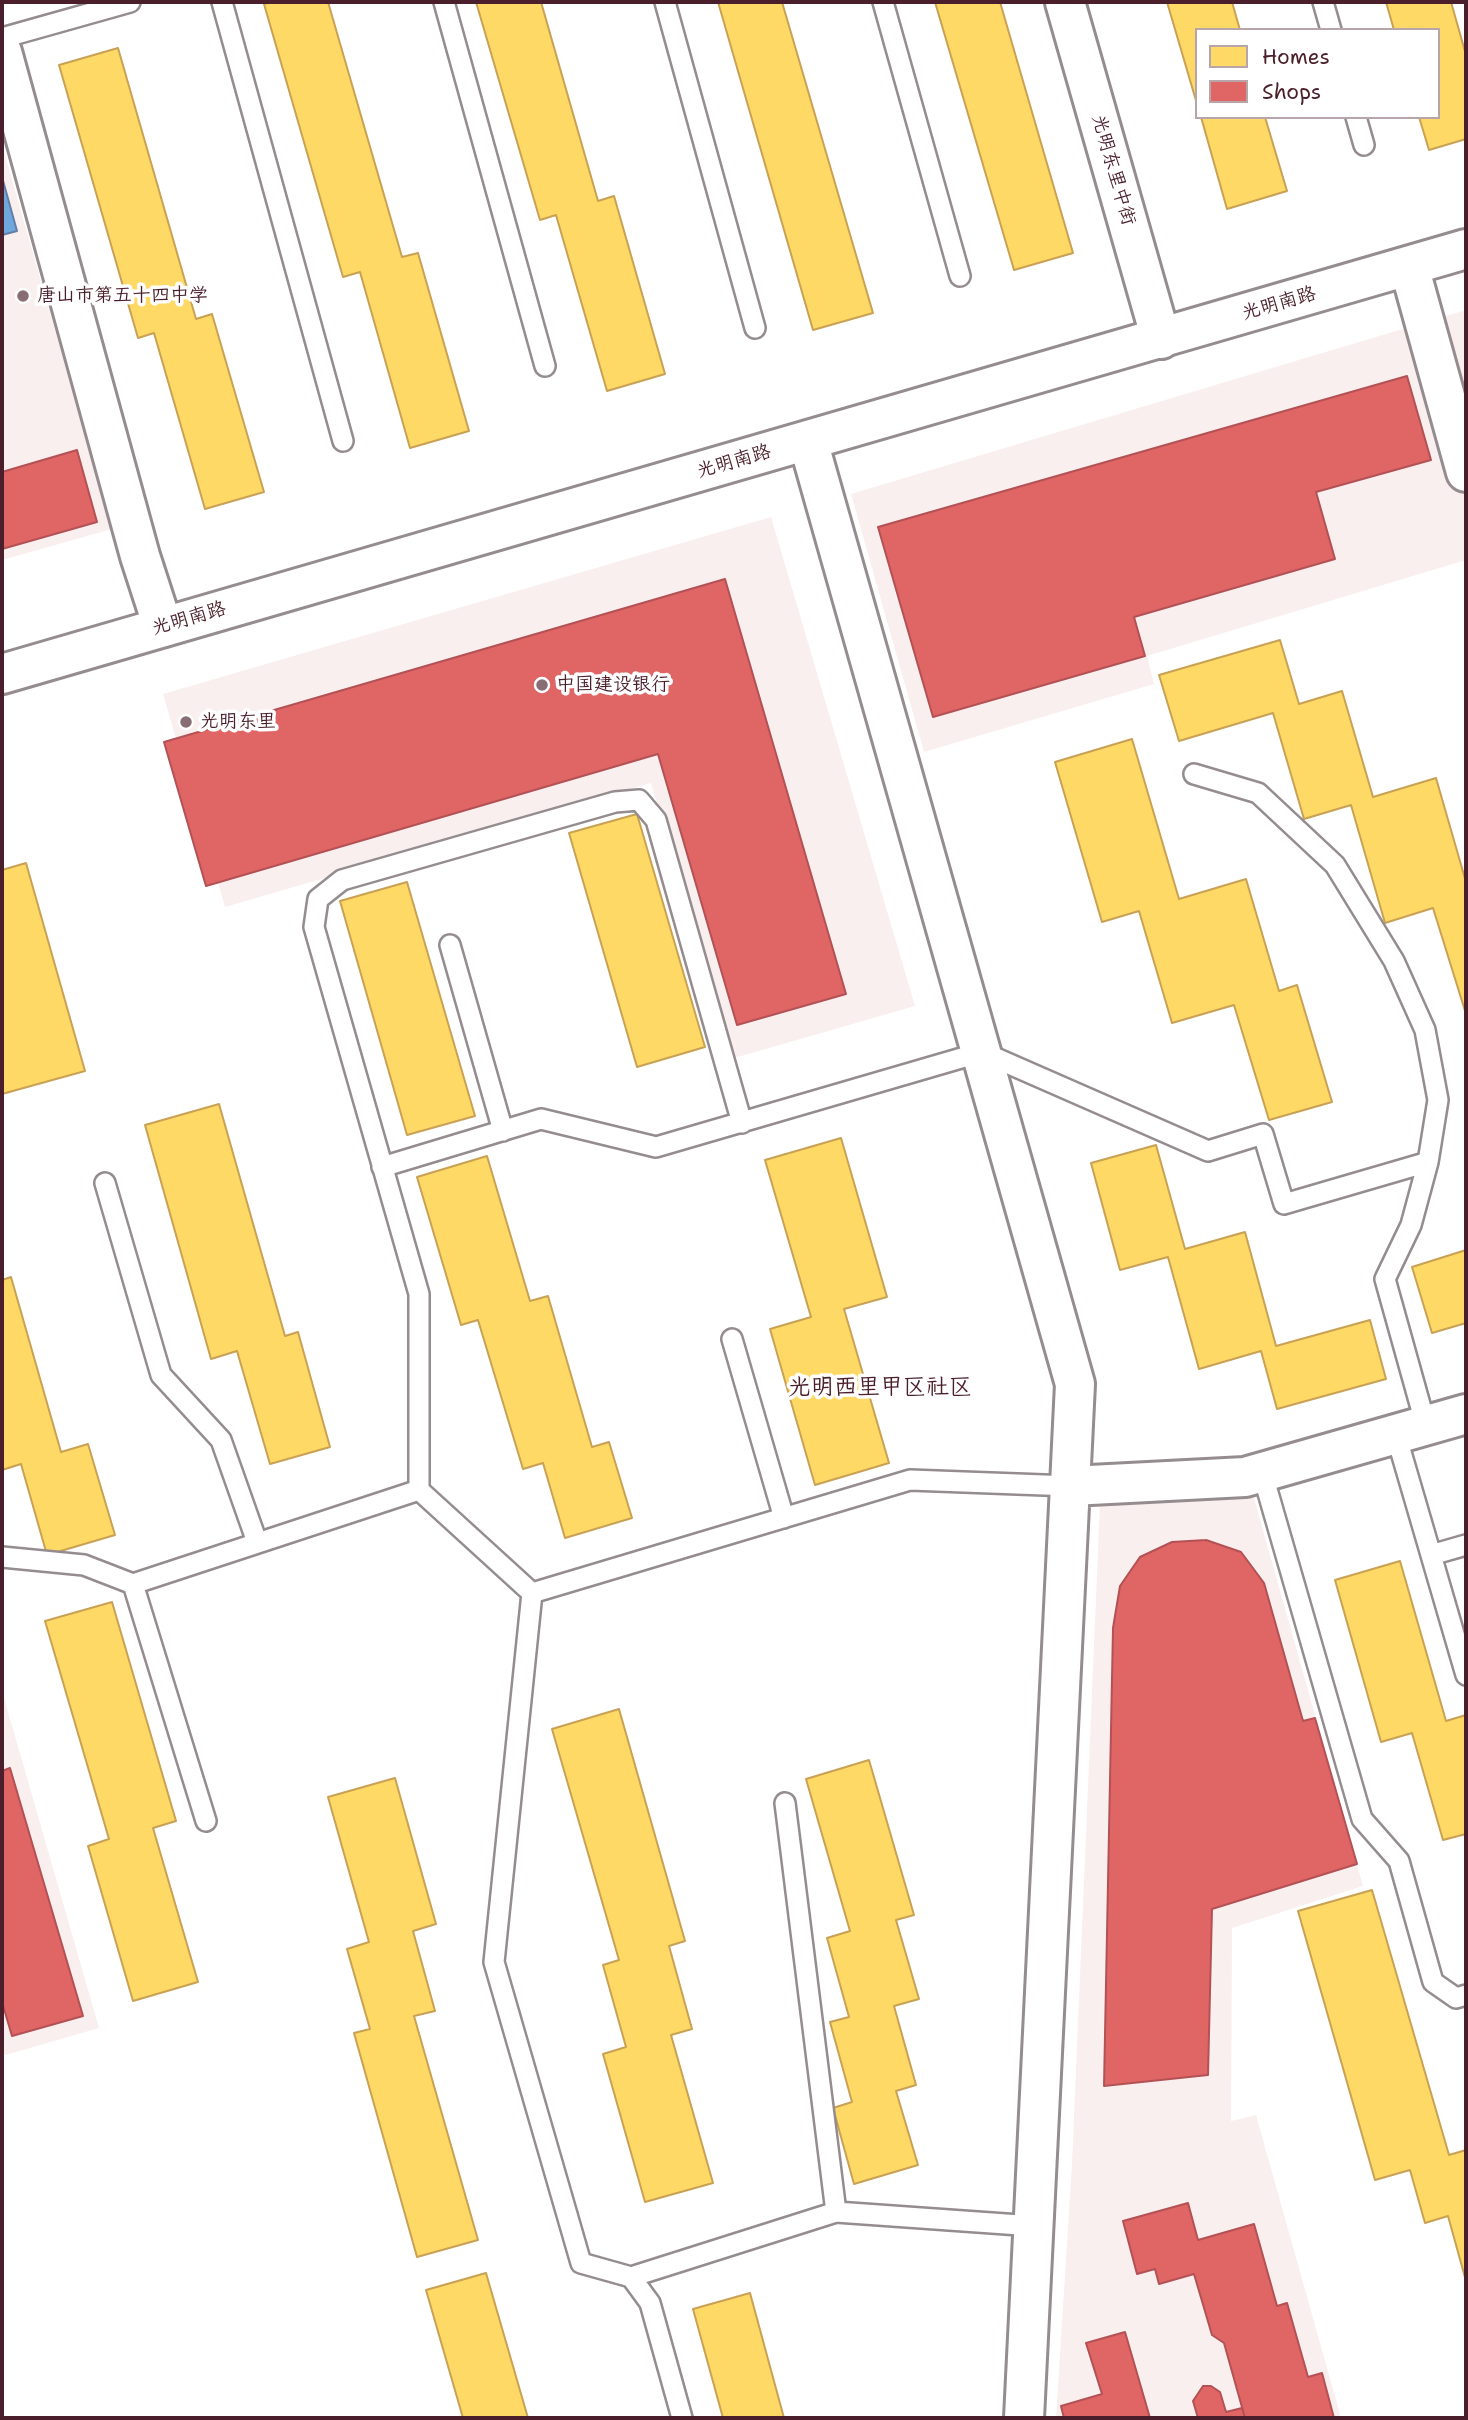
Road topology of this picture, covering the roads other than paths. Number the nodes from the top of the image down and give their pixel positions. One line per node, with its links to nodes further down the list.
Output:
1 (130, 2): 9 (lane)
2 (222, 2): 19 (lane)
3 (444, 2): 18 (lane)
4 (665, 2): 16 (lane)
5 (883, 2): 15 (lane)
6 (1066, 2): 17 (street, 光明东里中街)
7 (1324, 2): 8 (lane)
8 (1330, 28)
9 (2, 38)
10 (2, 51): 22 (street)
11 (1357, 119): 12 (lane)
12 (1364, 145)
13 (1466, 249): 14 (street, 光明南路)
14 (1409, 266): 17 (street, 光明南路); 21 (street)
15 (960, 276)
16 (755, 328)
17 (1161, 339): 20 (street, 光明南路)
18 (545, 366)
19 (344, 441)
20 (808, 441): 22 (street, 光明南路); 26 (street)
21 (1466, 472)
22 (163, 627): 23 (street, 光明南路)
23 (2, 674)
24 (1194, 774): 29 (lane)
25 (450, 946): 28 (lane)
26 (982, 1052): 27 (lane); 29 (lane); 36 (street)
27 (742, 1123): 28 (lane); 30 (lane)
28 (503, 1130): 30 (lane)
29 (1428, 1162): 34 (lane)
30 (382, 1167): 37 (lane)
31 (105, 1183): 39 (lane)
32 (732, 1339): 38 (lane)
33 (1466, 1415): 34 (street)
34 (1411, 1431): 35 (street); 41 (lane)
35 (1262, 1472): 36 (street); 48 (lane)
36 (1071, 1486): 38 (lane); 50 (street)
37 (419, 1490): 39 (lane); 44 (lane)
38 (784, 1518): 44 (lane)
39 (257, 1542): 43 (lane)
40 (1466, 1545): 41 (lane)
41 (1431, 1555): 45 (lane)
42 (2, 1557): 43 (lane)
43 (133, 1584): 47 (lane)
44 (532, 1593): 51 (lane)
45 (1466, 1675)
46 (785, 1803): 49 (lane)
47 (206, 1821)
48 (1466, 1995)
49 (836, 2212): 50 (lane); 51 (lane)
50 (1034, 2227): 53 (street)
51 (631, 2277): 52 (lane)
52 (682, 2418)
53 (1024, 2418)

